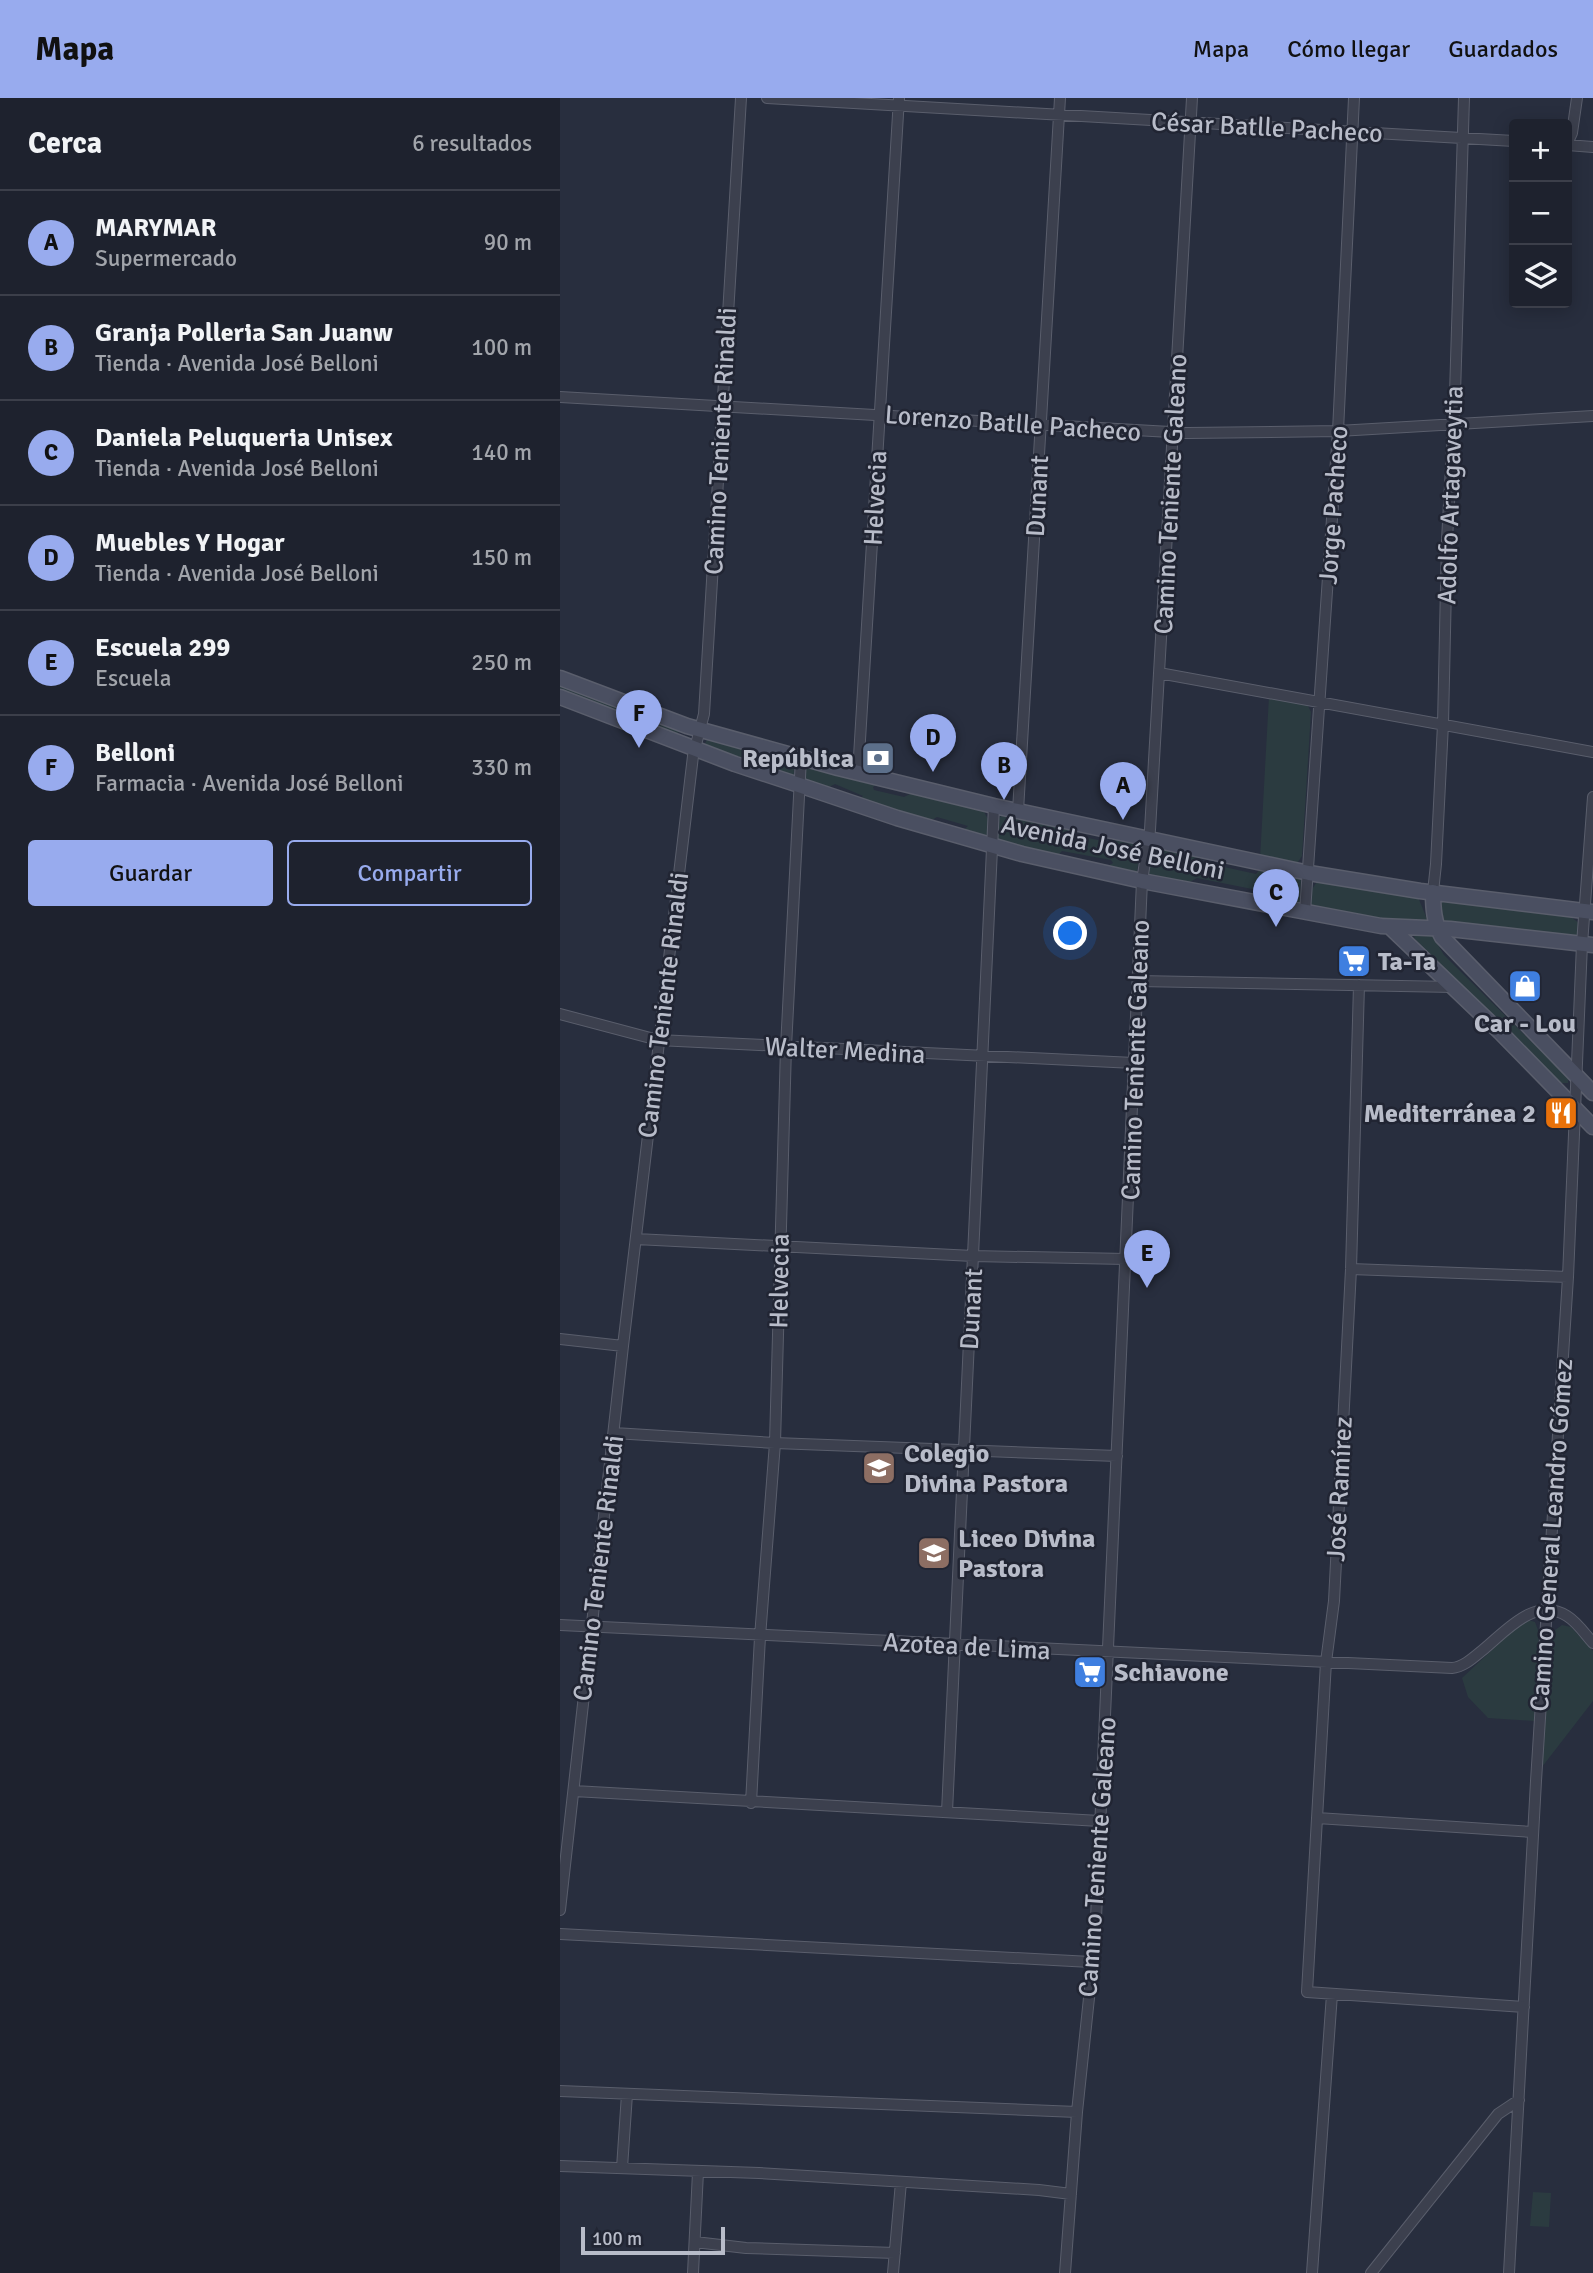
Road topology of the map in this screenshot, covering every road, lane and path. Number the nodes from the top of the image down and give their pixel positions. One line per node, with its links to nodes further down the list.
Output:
1 (741, 98): 18 (street, Camino Teniente Rinaldi)
2 (767, 98): 8 (street, César Batlle Pacheco)
3 (1060, 98): 9 (street, Dunant)
4 (1192, 98): 10 (street, Camino Teniente Galeano)
5 (1354, 98): 11 (street, Jorge Pacheco)
6 (1464, 98): 13 (street, Adolfo Artagaveytia)
7 (1577, 98): 12 (street)
8 (899, 102): 9 (street, César Batlle Pacheco); 19 (street, Helvecia)
9 (1058, 115): 10 (street, César Batlle Pacheco); 22 (street, Dunant)
10 (1191, 122): 11 (street, César Batlle Pacheco); 24 (street, Camino Teniente Galeano)
11 (1352, 132): 13 (street, César Batlle Pacheco); 23 (street, Jorge Pacheco)
12 (1572, 133)
13 (1463, 138): 14 (street, César Batlle Pacheco); 21 (street, Adolfo Artagaveytia)
14 (1509, 141)
15 (1572, 144): 16 (street)
16 (1593, 146)
17 (560, 397): 18 (street, Lorenzo Batlle Pacheco)
18 (723, 406): 19 (street, Lorenzo Batlle Pacheco); 30 (street, Camino Teniente Rinaldi)
19 (880, 415): 22 (street, Lorenzo Batlle Pacheco); 34 (street, Helvecia)
20 (1593, 416): 21 (street, Lorenzo Batlle Pacheco)
21 (1452, 424): 23 (street, Lorenzo Batlle Pacheco); 29 (street, Adolfo Artagaveytia)
22 (1041, 426): 24 (street, Lorenzo Batlle Pacheco); 38 (street, Dunant)
23 (1338, 431): 24 (street, Lorenzo Batlle Pacheco); 28 (street, Jorge Pacheco)
24 (1174, 432): 25 (street, Camino Teniente Galeano)
25 (1159, 673): 28 (street); 39 (street, Camino Teniente Galeano)
26 (560, 678): 30 (main road, Avenida José Belloni)
27 (560, 696): 31 (main road, Avenida José Belloni)
28 (1321, 702): 29 (street); 41 (street, Jorge Pacheco)
29 (1443, 723): 32 (street); 43 (street, Adolfo Artagaveytia)
30 (701, 730): 31 (street, Camino Teniente Rinaldi); 33 (main road, Avenida José Belloni)
31 (694, 748): 35 (main road, Avenida José Belloni); 53 (street, Camino Teniente Rinaldi)
32 (1593, 752)
33 (801, 758): 34 (main road, Avenida José Belloni); 35 (street, Helvecia)
34 (858, 773): 37 (main road, Avenida José Belloni)
35 (799, 785): 40 (main road, Avenida José Belloni); 54 (street, Helvecia)
36 (1593, 797): 44 (street, Camino General Leandro Gómez)
37 (994, 806): 38 (main road, Avenida José Belloni); 40 (street, Dunant)
38 (1018, 811): 39 (main road, Avenida José Belloni)
39 (1148, 839): 41 (main road, Avenida José Belloni); 42 (street, Camino Teniente Galeano)
40 (992, 846): 42 (main road, Avenida José Belloni); 55 (street, Dunant)
41 (1309, 873): 43 (main road, Avenida José Belloni); 45 (street, Jorge Pacheco)
42 (1142, 881): 45 (main road, Avenida José Belloni); 49 (street, Camino Teniente Galeano)
43 (1433, 892): 44 (main road, Avenida José Belloni); 47 (main road)
44 (1589, 911): 48 (street, Camino General Leandro Gómez)
45 (1305, 912): 46 (main road, Avenida José Belloni)
46 (1391, 928): 47 (main road, Avenida José Belloni); 51 (main road)
47 (1437, 929): 48 (main road, Avenida José Belloni); 57 (main road)
48 (1588, 945): 57 (street, Camino General Leandro Gómez)
49 (1138, 981): 50 (street); 56 (street, Camino Teniente Galeano)
50 (1359, 985): 51 (street); 65 (street, José Ramírez)
51 (1454, 987): 59 (main road)
52 (560, 1014): 53 (street, Walter Medina)
53 (658, 1040): 54 (street, Walter Medina); 61 (street, Camino Teniente Rinaldi)
54 (786, 1047): 55 (street, Walter Medina); 62 (street, Helvecia)
55 (982, 1057): 56 (street, Walter Medina); 63 (street, Dunant)
56 (1134, 1063): 64 (street, Camino Teniente Galeano)
57 (1577, 1076): 58 (main road); 59 (street, Camino General Leandro Gómez)
58 (1593, 1093)
59 (1576, 1110): 60 (main road); 66 (street, Camino General Leandro Gómez)
60 (1593, 1127)
61 (636, 1239): 62 (street); 68 (street, Camino Teniente Rinaldi)
62 (779, 1247): 63 (street); 70 (street, Helvecia)
63 (973, 1256): 64 (street); 71 (street, Dunant)
64 (1126, 1259): 72 (street, Camino Teniente Galeano)
65 (1351, 1269): 66 (street); 80 (street, José Ramírez)
66 (1568, 1277): 73 (street, Camino General Leandro Gómez)
67 (560, 1339): 68 (street)
68 (623, 1346): 69 (street, Camino Teniente Rinaldi)
69 (614, 1433): 70 (street); 75 (street, Camino Teniente Rinaldi)
70 (775, 1443): 71 (street); 76 (street, Helvecia)
71 (964, 1451): 72 (street); 78 (street, Dunant)
72 (1117, 1456): 79 (street, Camino Teniente Galeano)
73 (1547, 1610): 77 (street); 80 (street, Azotea de Lima); 86 (street, Camino General Leandro Gómez)
74 (560, 1625): 75 (street, Azotea de Lima)
75 (593, 1628): 76 (street, Azotea de Lima); 81 (street, Camino Teniente Rinaldi)
76 (760, 1637): 78 (street, Azotea de Lima); 82 (street, Helvecia)
77 (1593, 1643)
78 (954, 1645): 79 (street, Azotea de Lima); 83 (street, Dunant)
79 (1109, 1652): 80 (street, Azotea de Lima); 85 (street, Camino Teniente Galeano)
80 (1326, 1662): 84 (street, José Ramírez)
81 (573, 1791): 82 (street); 87 (street, Camino Teniente Rinaldi)
82 (751, 1803): 83 (street)
83 (947, 1812): 85 (street)
84 (1317, 1818): 86 (street); 91 (street, José Ramírez)
85 (1100, 1821): 90 (street, Camino Teniente Galeano)
86 (1533, 1832): 92 (street, Camino General Leandro Gómez)
87 (561, 1895): 88 (street, Camino Teniente Rinaldi)
88 (560, 1910)
89 (560, 1934): 90 (street)
90 (1091, 1962): 96 (street, Camino Teniente Galeano)
91 (1332, 1994): 92 (street); 107 (street)
92 (1524, 2007): 95 (street, Camino General Leandro Gómez)
93 (560, 2091): 94 (street)
94 (628, 2094): 96 (street); 98 (street)
95 (1519, 2100): 108 (street); 109 (street, Camino General Leandro Gómez)
96 (1077, 2112): 101 (street, Camino Teniente Galeano)
97 (560, 2166): 98 (street)
98 (622, 2168): 99 (street)
99 (698, 2172): 100 (street); 102 (street)
100 (901, 2182): 101 (street); 103 (street)
101 (1071, 2194): 106 (street, Camino Teniente Galeano)
102 (695, 2242): 103 (street); 104 (street)
103 (895, 2253): 105 (street)
104 (693, 2273)
105 (893, 2273)
106 (1065, 2273)
107 (1312, 2273)
108 (1371, 2273)
109 (1509, 2273)

